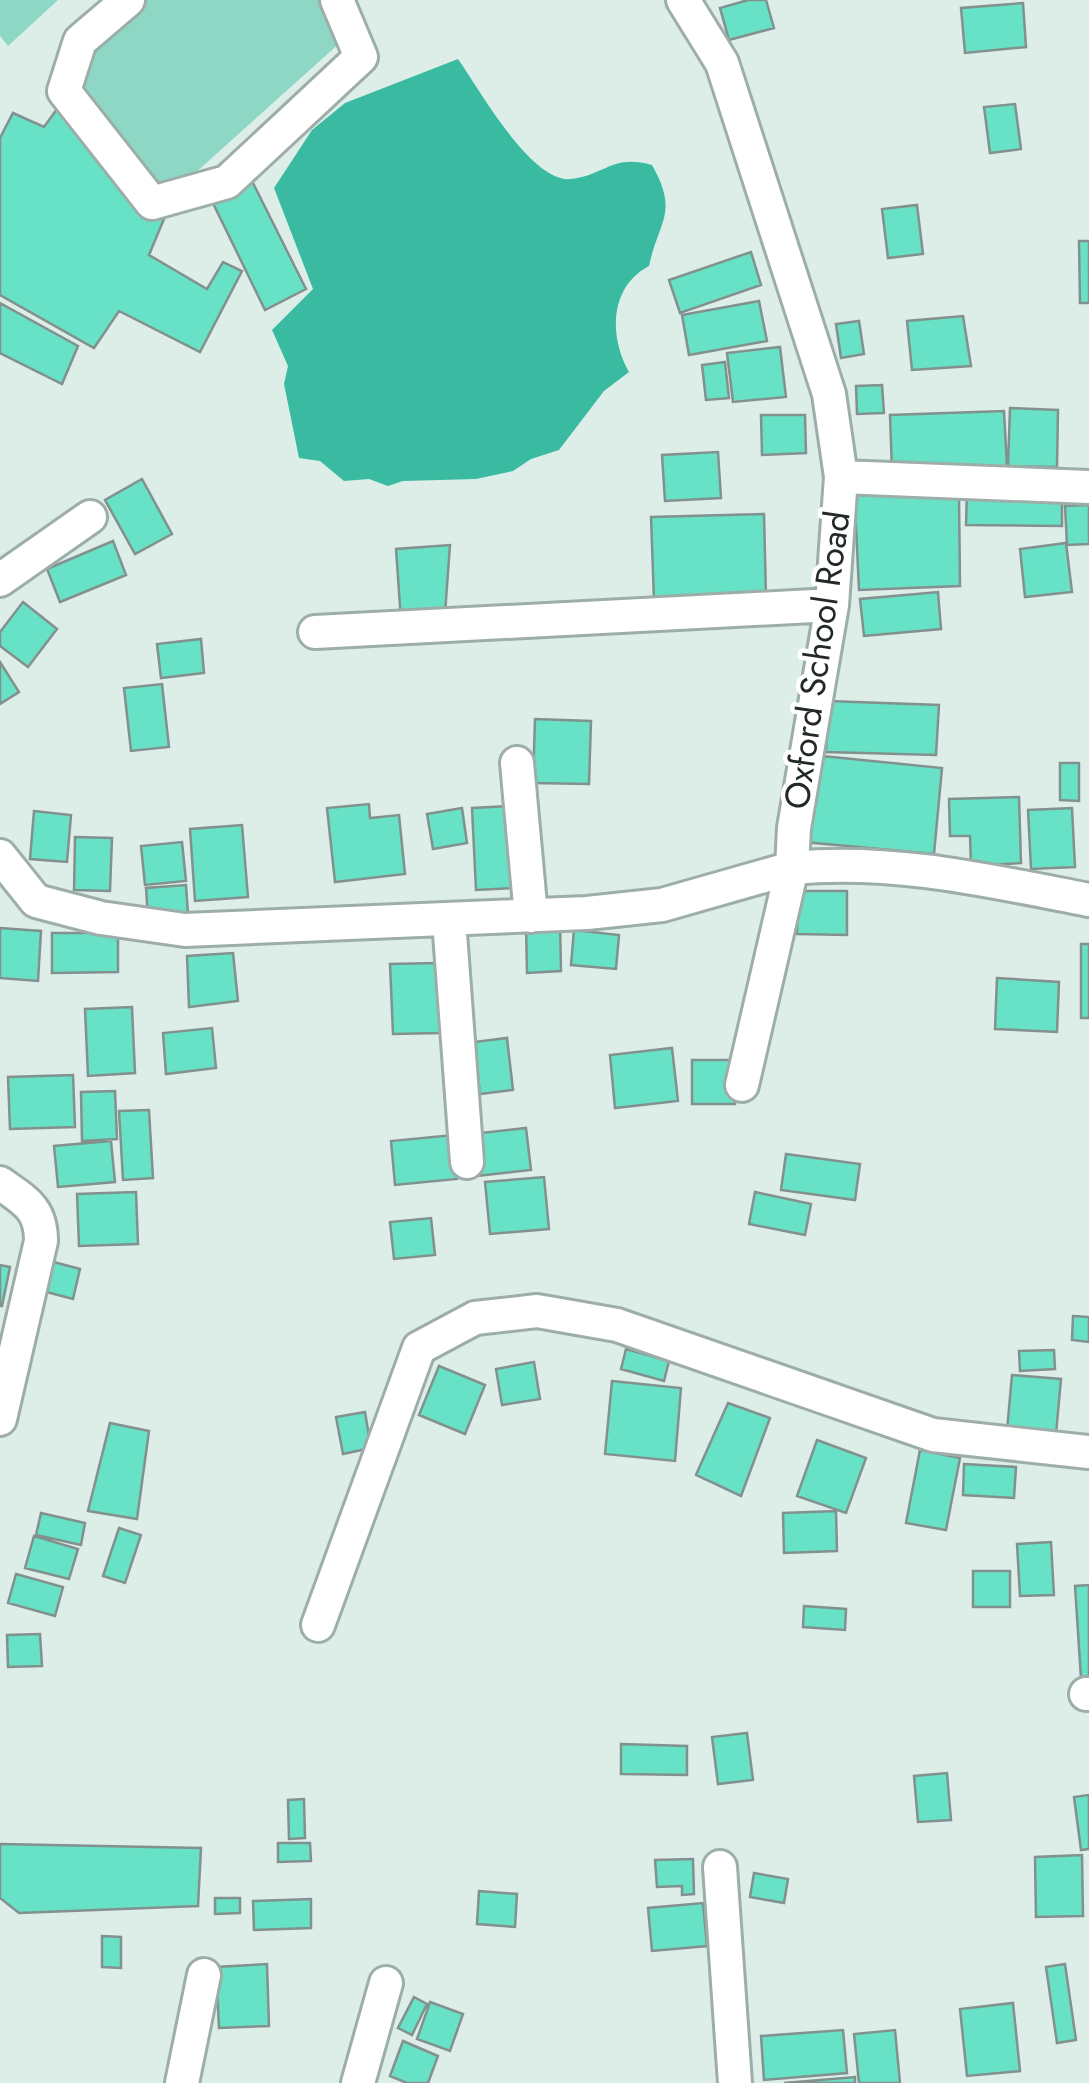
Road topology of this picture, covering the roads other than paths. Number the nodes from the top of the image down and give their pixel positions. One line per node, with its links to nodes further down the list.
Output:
1 (128, 0): 2 (street)
2 (336, 0)
3 (683, 0): 4 (street, Oxford School Road)
4 (840, 477): 5 (street); 8 (street, Oxford School Road)
5 (1089, 487)
6 (90, 517): 7 (street)
7 (0, 580)
8 (832, 604): 9 (street); 12 (street, Oxford School Road)
9 (316, 632)
10 (517, 763): 14 (street)
11 (0, 856): 15 (street)
12 (792, 868): 13 (street); 14 (street); 16 (street, Oxford School Road)
13 (1089, 900)
14 (530, 916): 15 (street)
15 (449, 920): 17 (street)
16 (742, 1086)
17 (468, 1162)
18 (0, 1183): 19 (street)
19 (0, 1419)
20 (1089, 1452): 21 (street)
21 (318, 1625)
22 (720, 1868): 27 (street)
23 (204, 1975): 25 (street)
24 (386, 1982): 26 (street)
25 (182, 2083)
26 (358, 2083)
27 (735, 2083)

